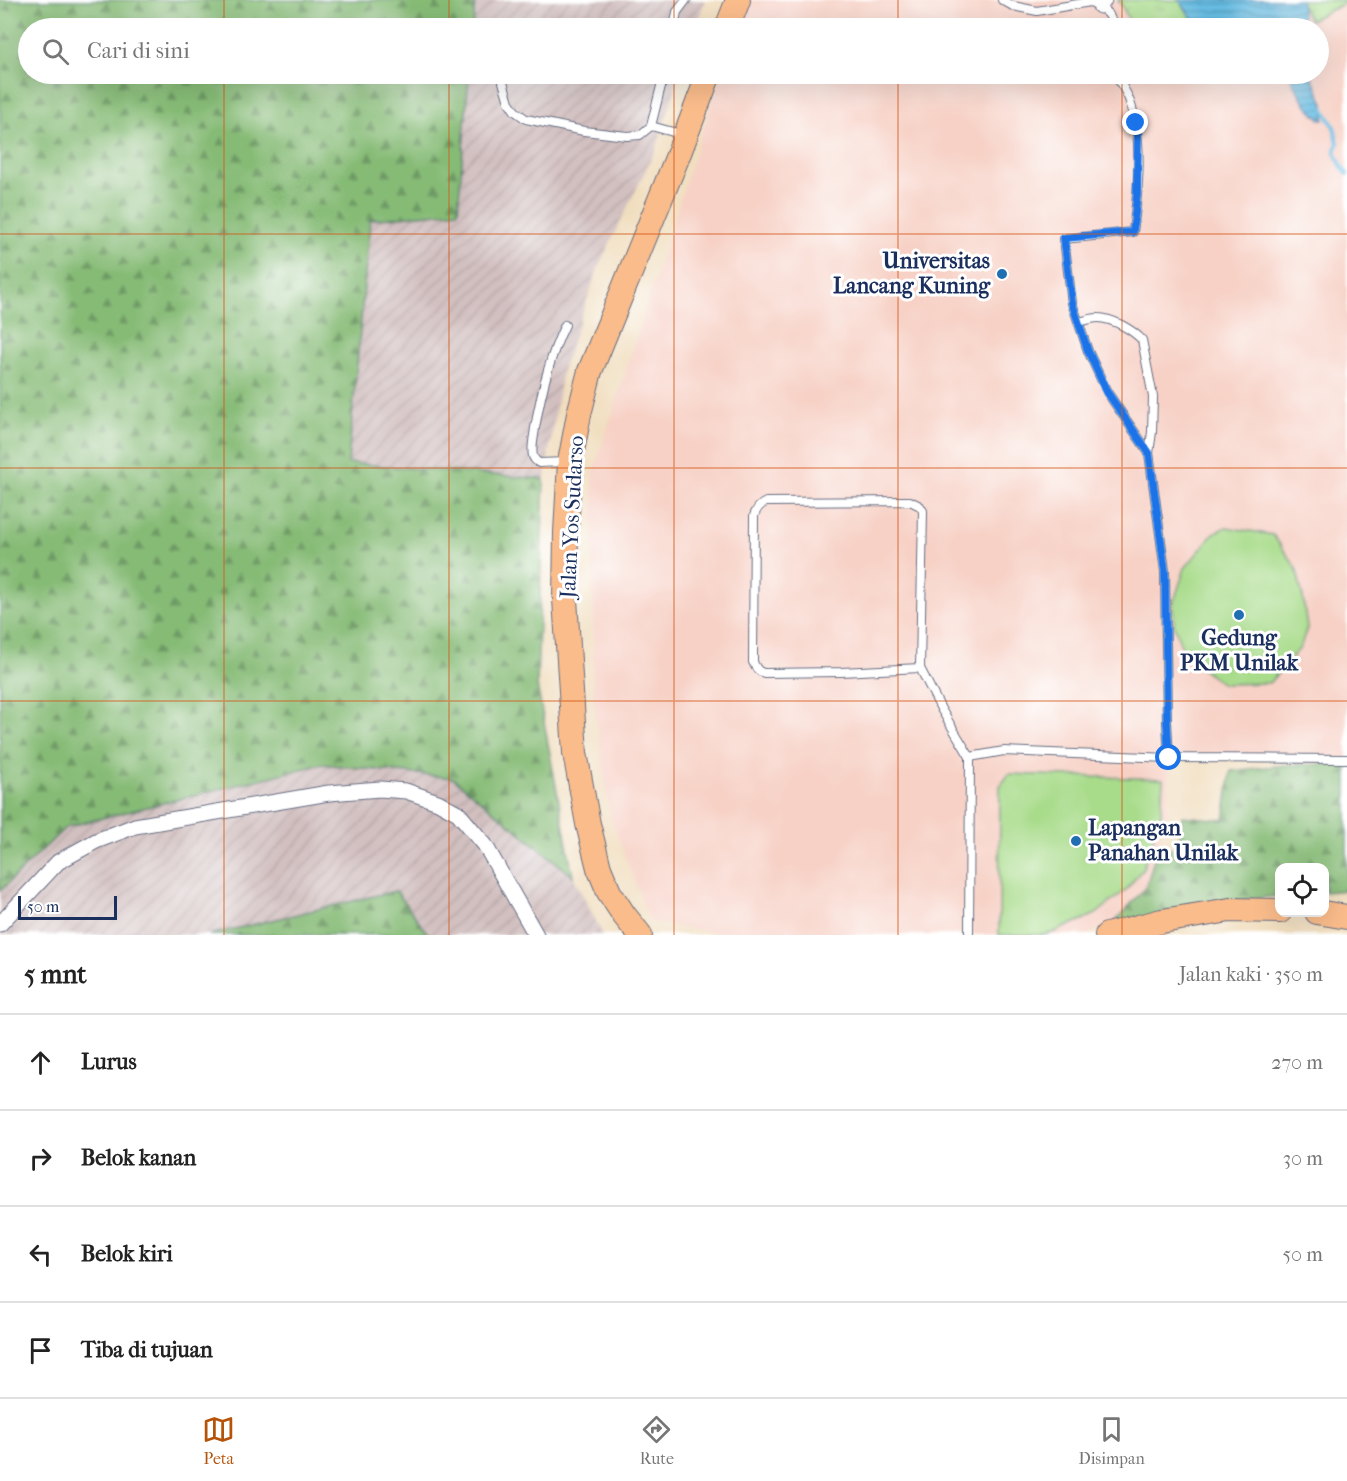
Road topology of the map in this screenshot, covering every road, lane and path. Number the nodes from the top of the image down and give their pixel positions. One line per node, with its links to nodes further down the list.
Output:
1 (675, 0): 6 (lane)
2 (686, 0): 6 (lane)
3 (738, 0): 8 (main road)
4 (1002, 0): 5 (lane)
5 (1102, 3): 9 (lane)
6 (678, 11): 7 (lane)
7 (676, 18)
8 (731, 18)
9 (1110, 18)
10 (504, 84): 14 (lane)
11 (661, 84): 14 (lane)
12 (705, 84): 15 (main road, Jalan Yos Sudarso)
13 (1121, 84): 16 (lane)
14 (651, 126): 15 (lane)
15 (686, 136): 19 (main road, Jalan Yos Sudarso)
16 (1078, 322): 18 (lane); 18 (lane)
17 (565, 325): 19 (lane)
18 (1149, 453): 22 (lane)
19 (570, 462): 29 (main road, Jalan Yos Sudarso)
20 (921, 668): 20 (lane); 21 (lane)
21 (970, 757): 22 (lane); 30 (lane)
22 (1169, 758): 23 (lane)
23 (1347, 759)
24 (1275, 912): 31 (main road)
25 (1329, 914): 26 (main road)
26 (1347, 917)
27 (0, 924): 28 (street)
28 (536, 935)
29 (640, 935)
30 (969, 935)
31 (1107, 935)

